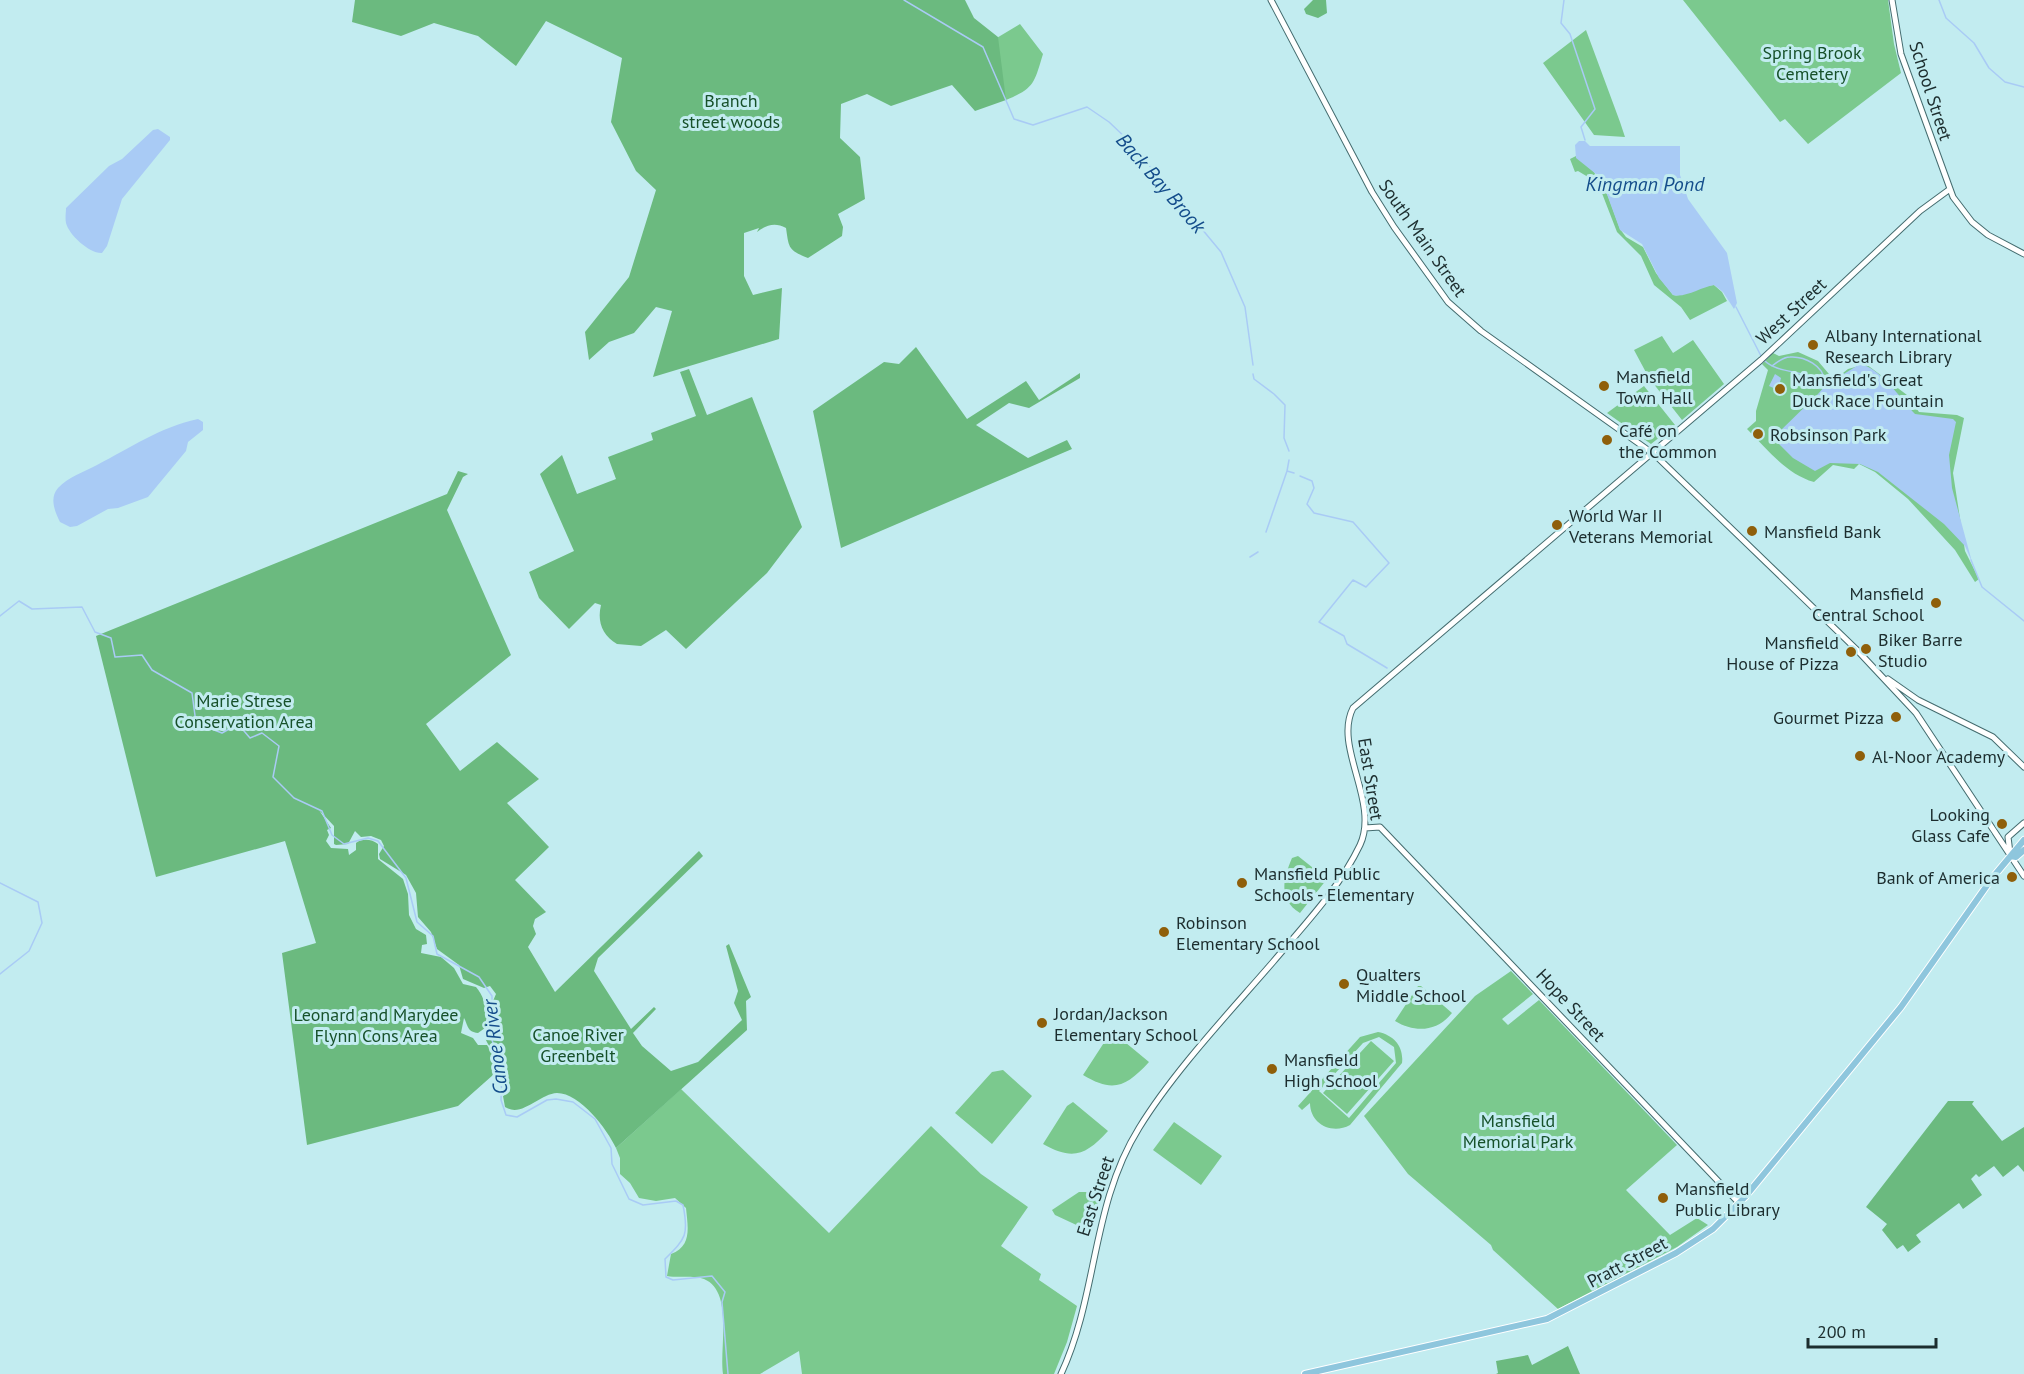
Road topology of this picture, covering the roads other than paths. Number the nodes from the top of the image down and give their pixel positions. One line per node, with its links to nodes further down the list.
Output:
1 (1271, 0): 5 (main road, South Main Street)
2 (1892, 0): 3 (main road, School Street)
3 (1950, 189): 4 (main road, School Street); 5 (main road, West Street)
4 (2024, 254)
5 (1651, 453): 6 (main road, South Main Street); 11 (main road, East Street)
6 (1879, 673): 7 (main road); 8 (main road)
7 (1918, 700): 8 (main road); 9 (main road)
8 (1916, 713): 12 (main road)
9 (2024, 767)
10 (2024, 823): 13 (main road)
11 (1365, 828): 18 (main road, Hope Street); 19 (main road, East Street)
12 (1993, 829): 13 (main road); 16 (main road)
13 (2009, 836): 16 (main road)
14 (2024, 840): 16 (main road, Pratt Street)
15 (2024, 850): 16 (main road)
16 (2011, 856): 17 (main road); 18 (main road, Pratt Street)
17 (2024, 876)
18 (1739, 1203): 20 (main road, Pratt Street)
19 (1061, 1374)
20 (1305, 1374)

